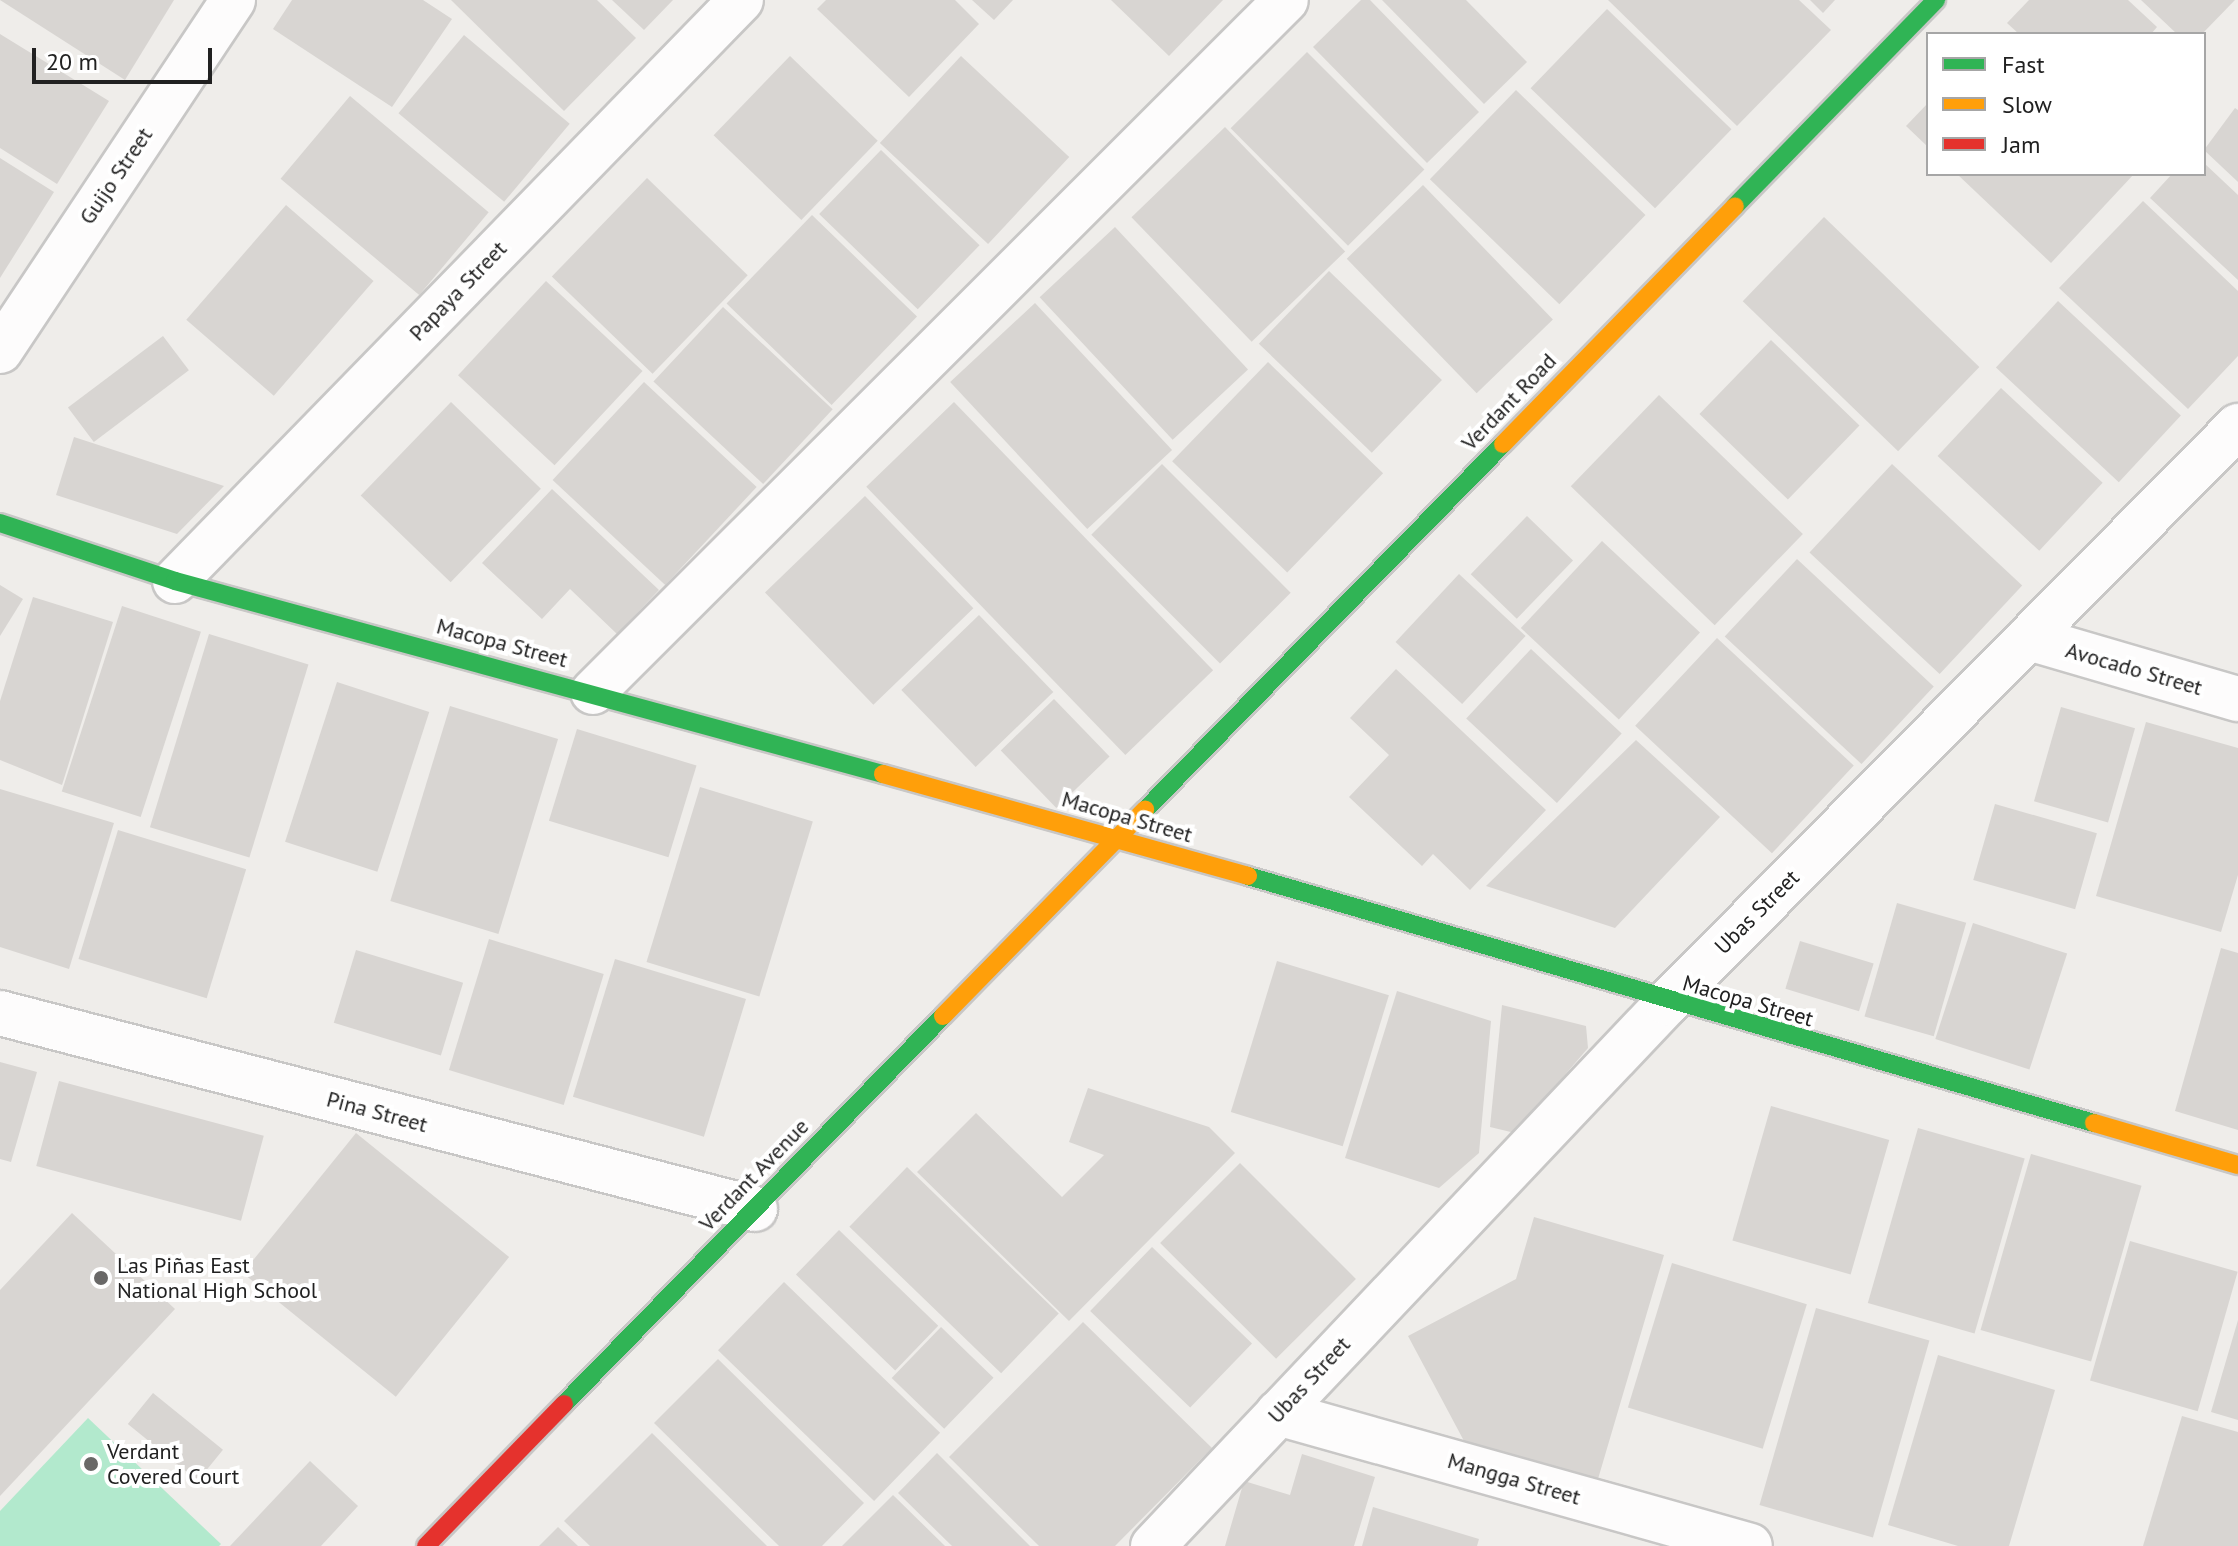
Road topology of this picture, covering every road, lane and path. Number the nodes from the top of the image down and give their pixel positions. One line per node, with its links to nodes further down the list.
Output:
1 (233, 0): 5 (street, Guijo Street)
2 (741, 0): 8 (street, Papaya Street)
3 (1286, 0): 10 (street)
4 (1936, 0): 12 (street, Verdant Road)
5 (0, 351)
6 (2238, 426): 9 (street, Ubas Street)
7 (0, 523): 8 (street, Macopa Street)
8 (175, 581): 10 (street, Macopa Street)
9 (2029, 638): 11 (street, Avocado Street); 13 (street, Ubas Street)
10 (593, 692): 12 (street, Macopa Street)
11 (2238, 699)
12 (1117, 838): 13 (street, Macopa Street); 16 (street, Verdant Avenue)
13 (1667, 1003): 15 (street, Macopa Street); 17 (street, Ubas Street)
14 (0, 1013): 16 (street, Pina Street)
15 (2238, 1165)
16 (755, 1209): 18 (street, Verdant Avenue)
17 (1278, 1413): 19 (street, Ubas Street); 20 (street, Mangga Street)
18 (426, 1546)
19 (1153, 1546)
20 (1750, 1546)

